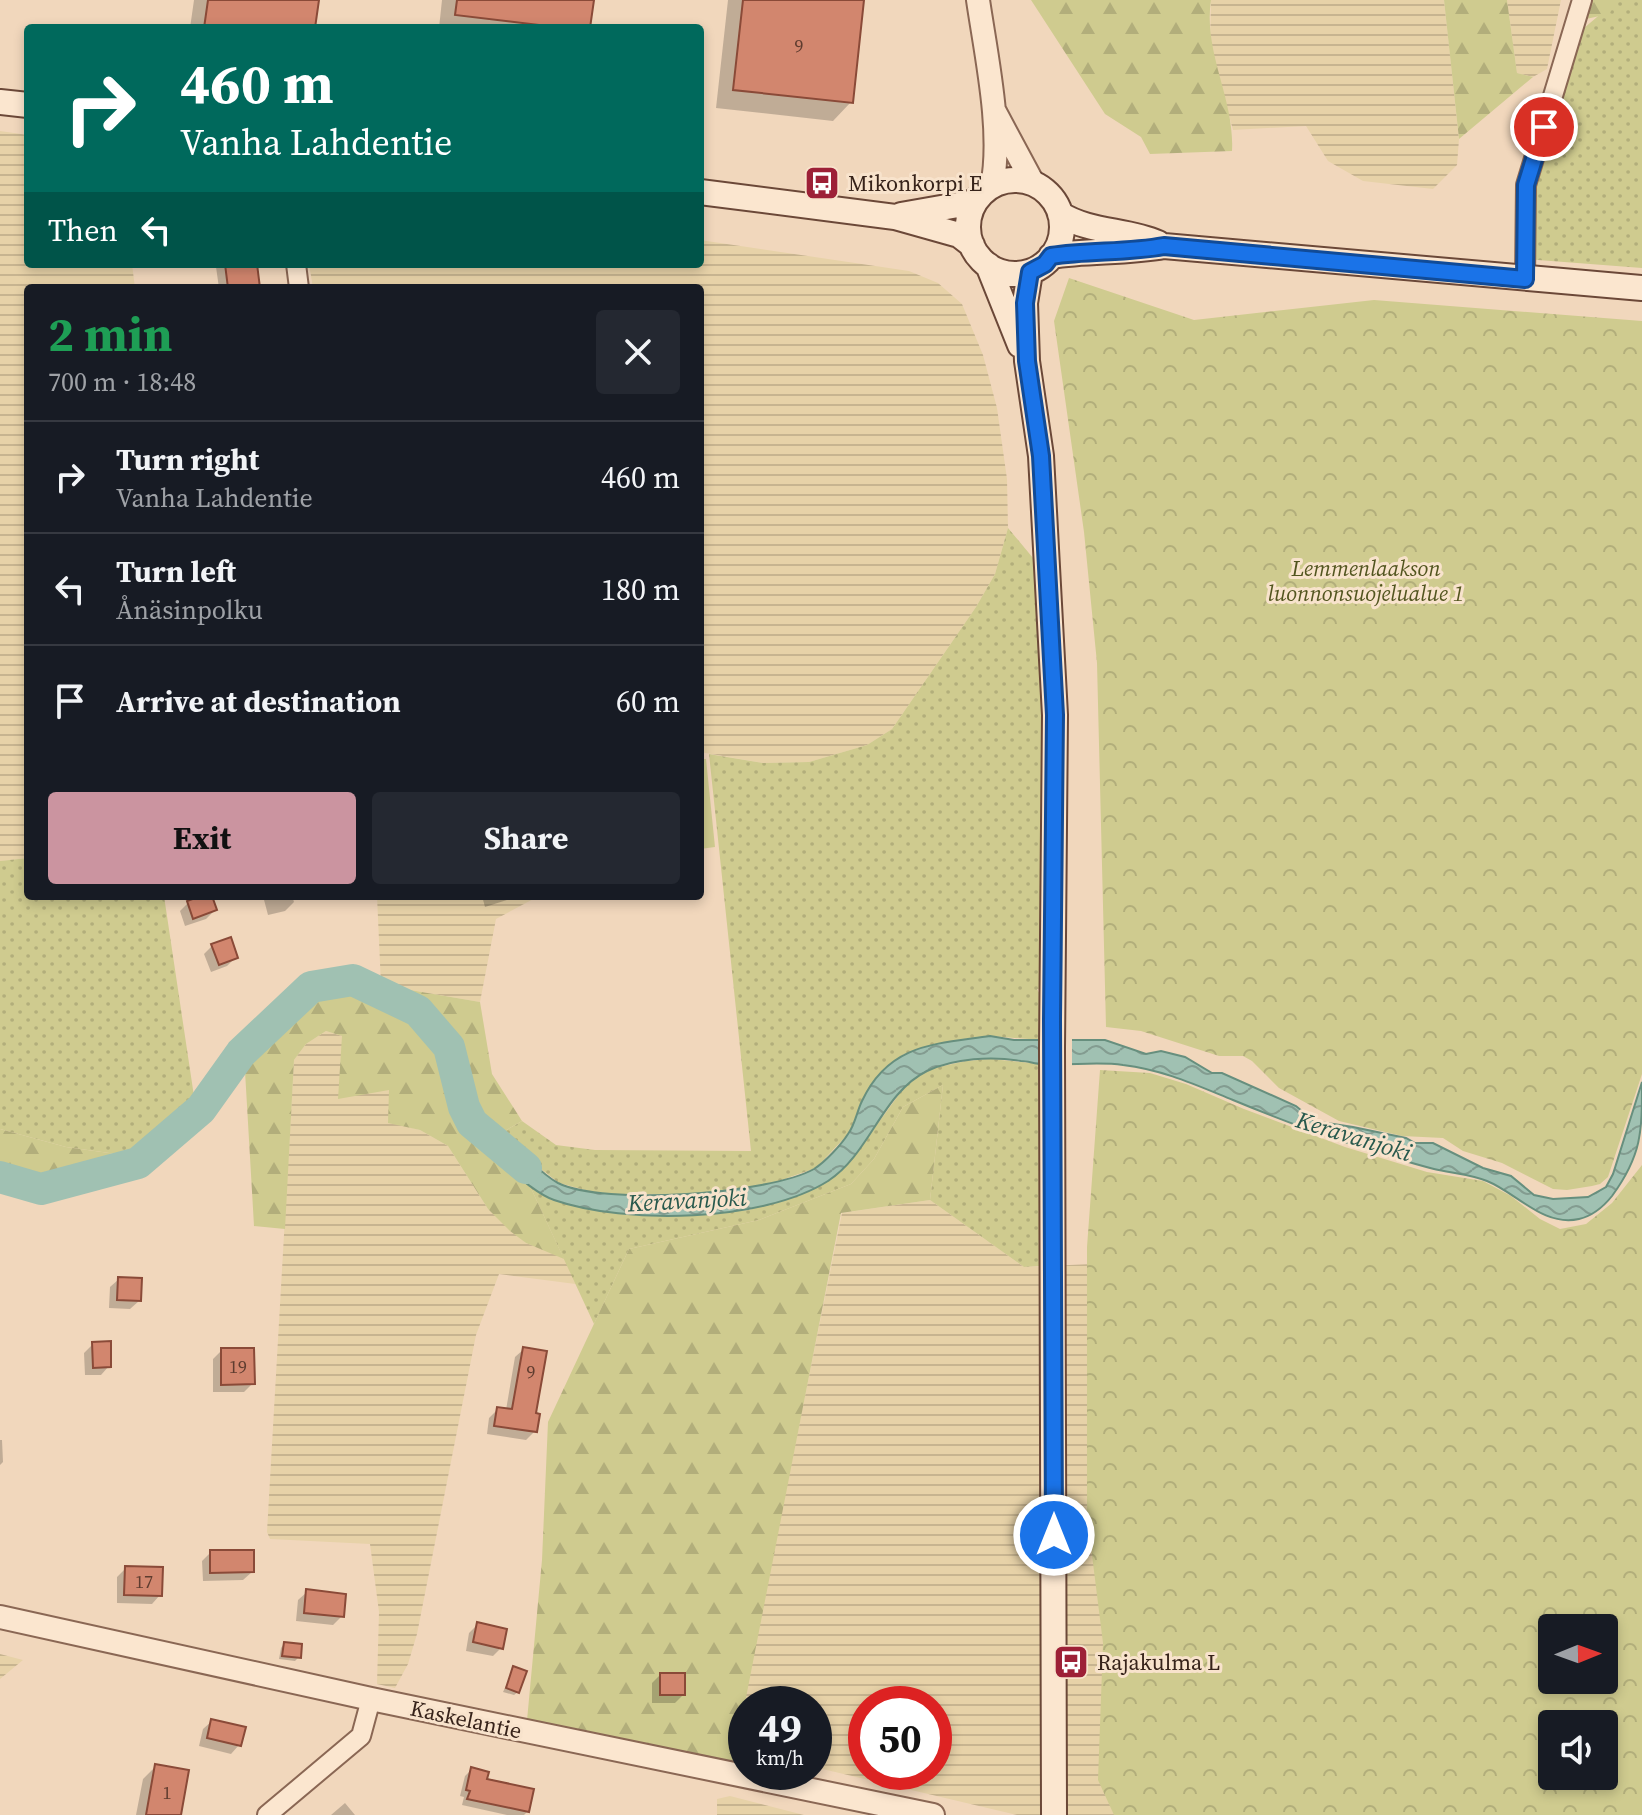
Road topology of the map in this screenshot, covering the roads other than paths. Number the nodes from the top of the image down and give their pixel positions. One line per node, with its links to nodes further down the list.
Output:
1 (978, 0): 5 (street)
2 (1582, 0): 16 (street)
3 (0, 102): 4 (main road)
4 (24, 105)
5 (993, 107): 6 (street); 8 (street)
6 (1033, 183): 8 (main road); 9 (main road)
7 (704, 193): 10 (main road)
8 (983, 194): 10 (main road); 11 (main road)
9 (1060, 214): 12 (main road); 13 (main road)
10 (895, 217): 11 (main road)
11 (972, 245): 14 (main road)
12 (1164, 246): 13 (main road); 16 (main road)
13 (1051, 256): 15 (main road)
14 (988, 265): 15 (main road); 18 (main road)
15 (1030, 272): 18 (main road)
16 (1525, 279): 17 (main road)
17 (1642, 288)
18 (1027, 361): 23 (main road)
19 (0, 1617): 20 (street, Kaskelantie)
20 (371, 1699): 21 (street); 22 (street, Kaskelantie)
21 (267, 1815)
22 (933, 1815)
23 (1054, 1815)

